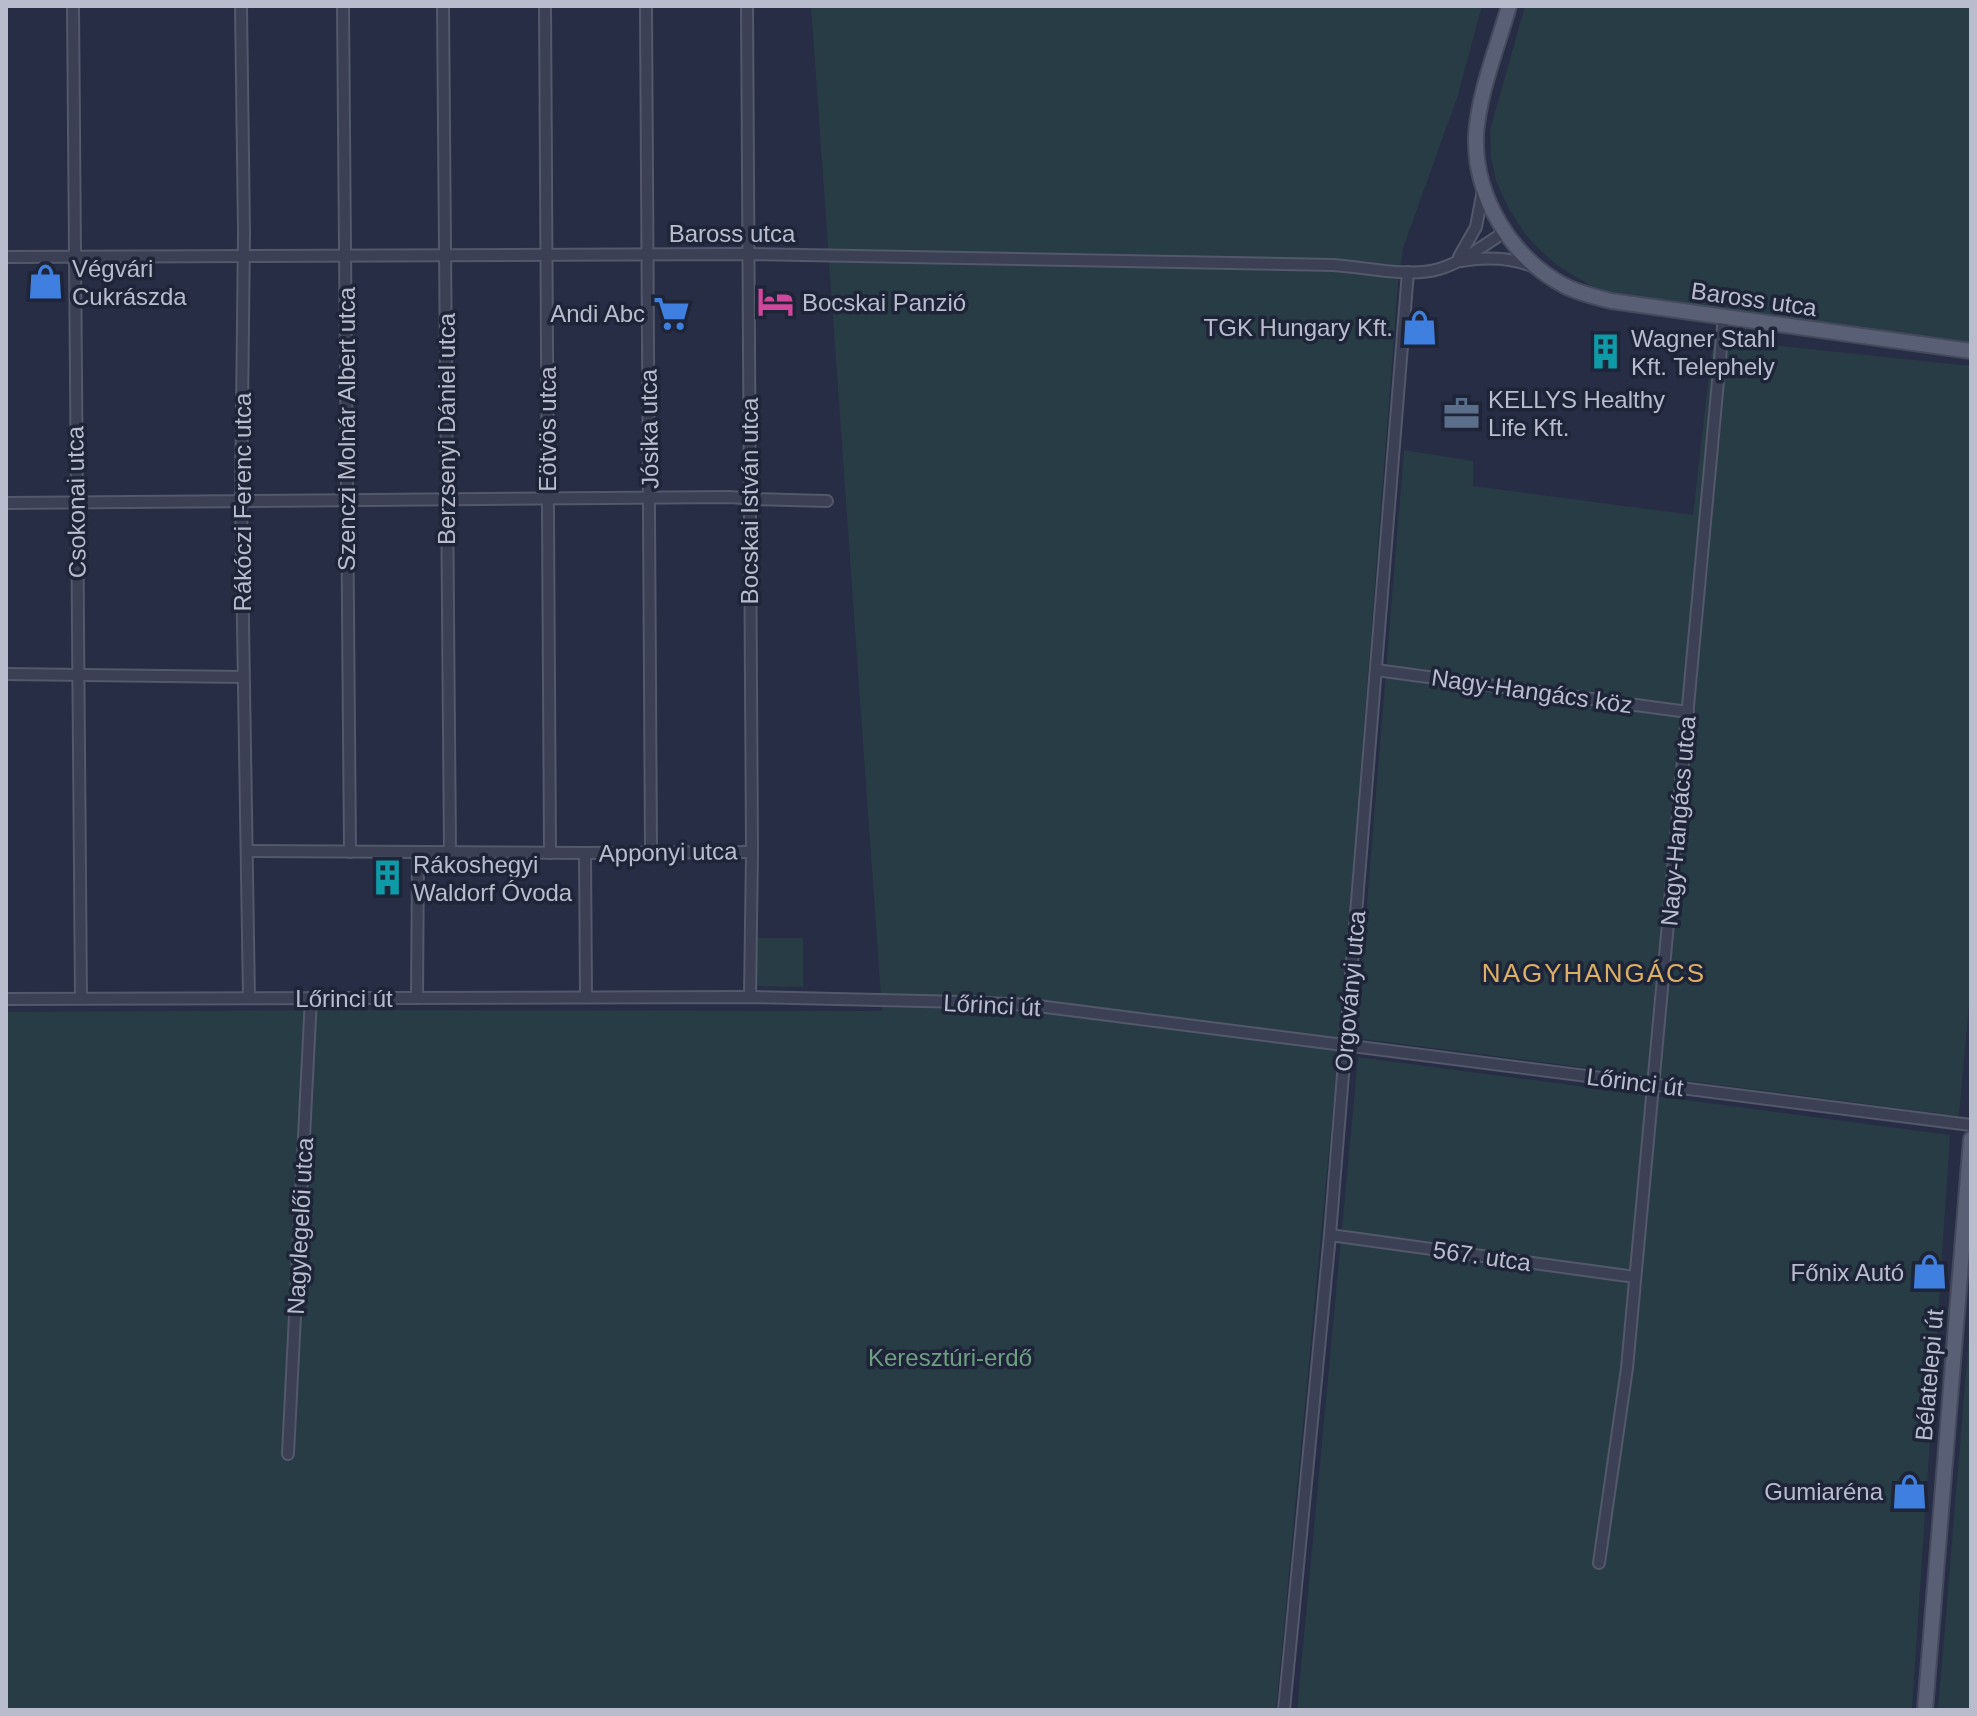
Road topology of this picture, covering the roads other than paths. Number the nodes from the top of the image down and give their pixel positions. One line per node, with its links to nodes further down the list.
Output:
1 (73, 6): 18 (street, Csokonai utca)
2 (241, 6): 15 (street, Rákóczi Ferenc utca)
3 (343, 6): 16 (street, Szenczi Molnár Albert utca)
4 (443, 6): 13 (street, Berzsenyi Dániel utca)
5 (545, 6): 14 (street, Eötvös utca)
6 (646, 6): 11 (street, Jósika utca)
7 (747, 6): 12 (street, Bocskai István utca)
8 (1509, 6): 9 (main road)
9 (1483, 189): 10 (main road); 19 (street)
10 (1505, 232): 19 (street, Baross utca); 20 (main road, Baross utca)
11 (647, 254): 12 (street, Baross utca); 14 (street, Baross utca); 24 (street, Jósika utca)
12 (748, 254): 21 (street, Baross utca); 28 (street, Bocskai István utca)
13 (446, 255): 14 (street, Baross utca); 16 (street, Baross utca); 26 (street, Berzsenyi Dániel utca)
14 (547, 255): 27 (street, Eötvös utca)
15 (243, 256): 16 (street, Baross utca); 18 (street, Baross utca); 29 (street, Rákóczi Ferenc utca)
16 (345, 256): 25 (street, Szenczi Molnár Albert utca)
17 (6, 257): 18 (street, Baross utca)
18 (75, 257): 32 (street, Csokonai utca)
19 (1455, 262): 20 (street, Baross utca); 21 (street, Baross utca)
20 (1539, 268): 22 (main road, Baross utca)
21 (1408, 272): 33 (street, Orgoványi utca)
22 (1724, 316): 23 (main road, Baross utca); 37 (street, Nagy-Hangács utca)
23 (1971, 351)
24 (650, 498): 27 (street); 28 (street); 42 (street, Jósika utca)
25 (346, 499): 26 (street); 29 (street); 39 (street, Szenczi Molnár Albert utca)
26 (447, 499): 27 (street); 41 (street, Berzsenyi Dániel utca)
27 (547, 499): 44 (street, Eötvös utca)
28 (749, 499): 30 (street); 43 (street, Bocskai István utca)
29 (241, 500): 32 (street); 36 (street, Rákóczi Ferenc utca)
30 (827, 501)
31 (6, 503): 32 (street)
32 (76, 503): 35 (street, Csokonai utca)
33 (1376, 670): 37 (street, Nagy-Hangács köz); 53 (street, Orgoványi utca)
34 (6, 674): 35 (street)
35 (79, 675): 36 (street); 48 (street, Csokonai utca)
36 (243, 677): 38 (street, Rákóczi Ferenc utca)
37 (1688, 712): 54 (street, Nagy-Hangács utca)
38 (248, 851): 39 (street, Apponyi utca); 49 (street, Rákóczi Ferenc utca)
39 (350, 852): 40 (street, Apponyi utca)
40 (418, 852): 41 (street, Apponyi utca); 51 (street)
41 (450, 852): 44 (street, Apponyi utca)
42 (651, 852): 43 (street, Apponyi utca); 45 (street, Apponyi utca)
43 (752, 852): 47 (street, Bocskai István utca)
44 (550, 853): 45 (street, Apponyi utca)
45 (585, 853): 46 (street)
46 (586, 997): 47 (street, Lőrinci út); 51 (street, Lőrinci út)
47 (750, 997): 53 (street, Lőrinci út)
48 (81, 998): 49 (street, Lőrinci út); 52 (street, Lőrinci út)
49 (249, 998): 50 (street, Lőrinci út)
50 (311, 998): 51 (street, Lőrinci út); 59 (street, Nagylegelői utca)
51 (417, 998)
52 (6, 999)
53 (1345, 1046): 54 (street, Lőrinci út); 57 (street, Orgoványi utca)
54 (1654, 1085): 55 (street, Lőrinci út); 58 (street, Nagy-Hangács utca)
55 (1971, 1125)
56 (1971, 1139): 62 (main road, Bélatelepi út)
57 (1330, 1235): 58 (street, 567. utca); 61 (street, Orgoványi utca)
58 (1635, 1277): 60 (street, Nagy-Hangács utca)
59 (288, 1454)
60 (1599, 1563)
61 (1284, 1710)
62 (1925, 1710)

